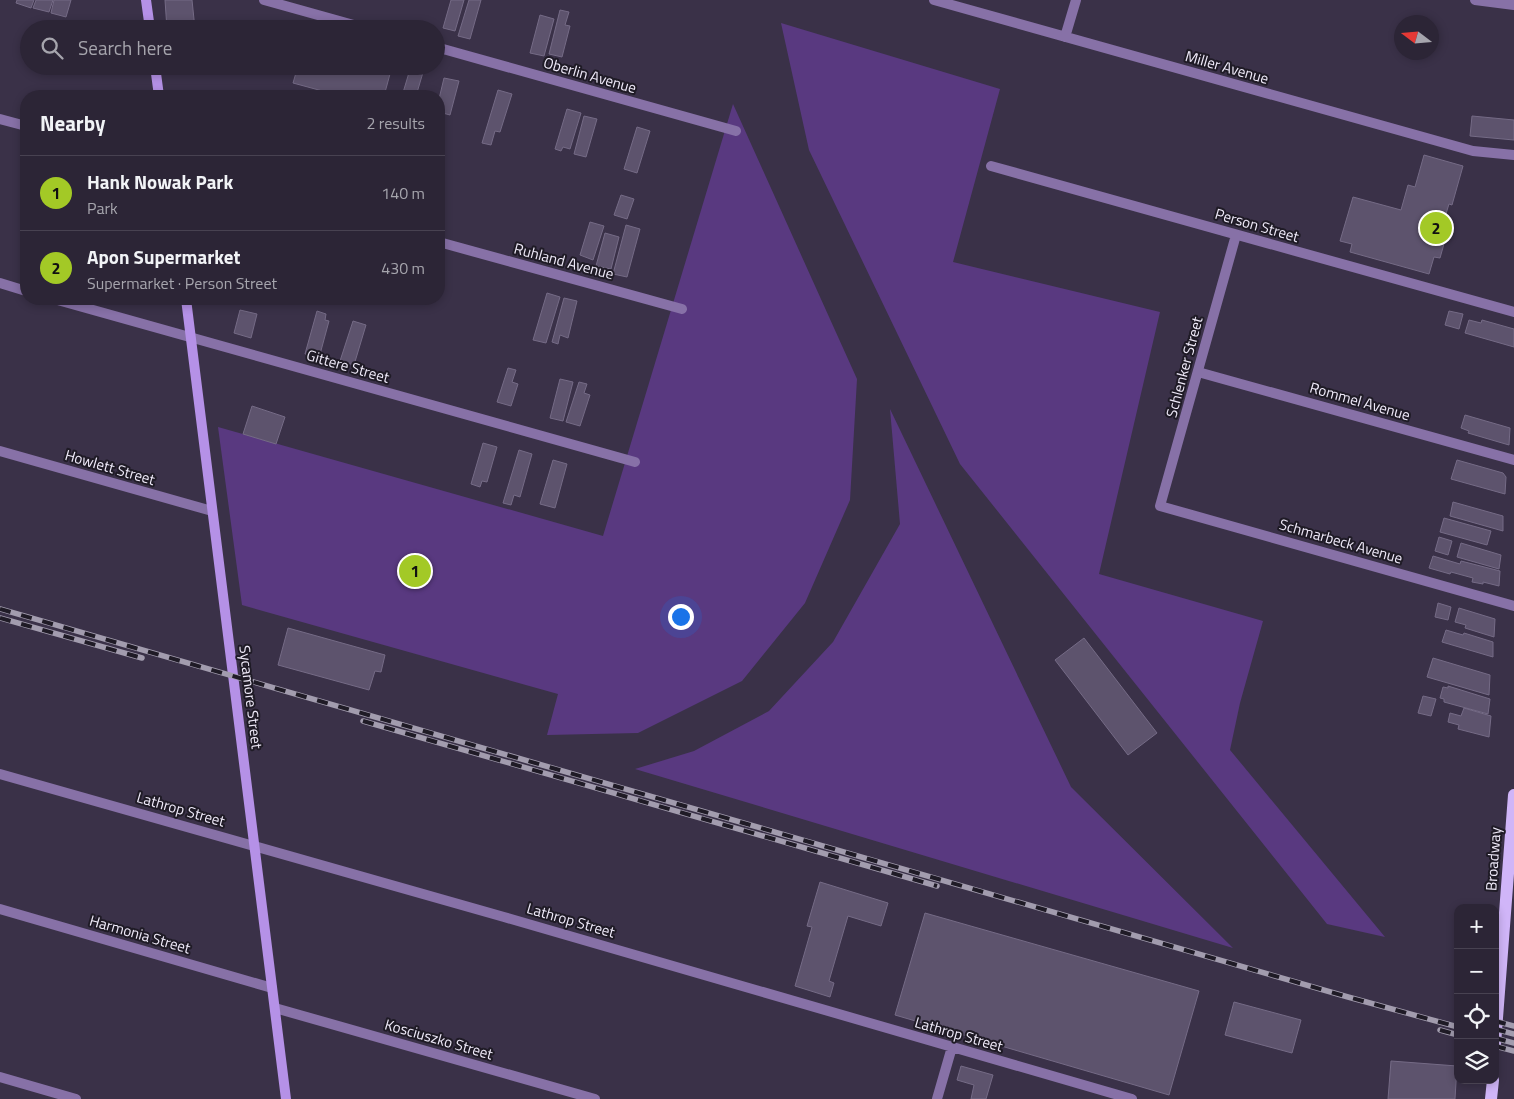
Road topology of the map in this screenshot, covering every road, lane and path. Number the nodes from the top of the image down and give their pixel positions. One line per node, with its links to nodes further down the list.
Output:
1 (146, 0): 7 (street)
2 (264, 0): 8 (street)
3 (934, 0): 9 (street, Miller Avenue)
4 (1076, 0): 9 (street)
5 (1475, 0): 6 (street)
6 (1514, 5)
7 (149, 20)
8 (336, 20)
9 (1065, 37): 16 (street, Miller Avenue)
10 (445, 50): 15 (street, Oberlin Avenue)
11 (156, 75): 12 (street)
12 (159, 90)
13 (0, 119): 14 (street)
14 (20, 124)
15 (736, 131)
16 (1514, 155)
17 (991, 166): 18 (street, Person Street)
18 (1236, 235): 25 (street, Person Street); 27 (street, Schlenker Street)
19 (445, 244): 24 (street, Ruhland Avenue)
20 (0, 284): 21 (street)
21 (20, 289)
22 (75, 305): 26 (street, Gittere Street)
23 (187, 305): 26 (street, Sycamore Street)
24 (682, 309)
25 (1514, 312)
26 (191, 338): 30 (street, Gittere Street); 32 (street, Sycamore Street)
27 (1198, 372): 29 (street, Rommel Avenue); 31 (street, Schlenker Street)
28 (0, 451): 32 (street, Howlett Street)
29 (1514, 460)
30 (634, 462)
31 (1160, 506): 33 (street, Schmarbeck Avenue)
32 (212, 511): 36 (street, Sycamore Street)
33 (1514, 606)
34 (0, 774): 36 (street, Lathrop Street)
35 (1514, 795): 38 (main road, Broadway)
36 (254, 846): 39 (street, Sycamore Street); 42 (street, Lathrop Street)
37 (0, 909): 39 (street, Harmonia Street)
38 (1509, 922): 41 (main road, Broadway)
39 (272, 988): 40 (street, Sycamore Street)
40 (275, 1008): 47 (street, Sycamore Street); 48 (street, Kosciuszko Street)
41 (1496, 1039)
42 (952, 1047): 49 (street); 50 (street, Lathrop Street)
43 (0, 1077): 46 (street)
44 (1493, 1084): 45 (main road)
45 (1494, 1097)
46 (76, 1099)
47 (286, 1099)
48 (595, 1099)
49 (937, 1099)
50 (1132, 1099)

